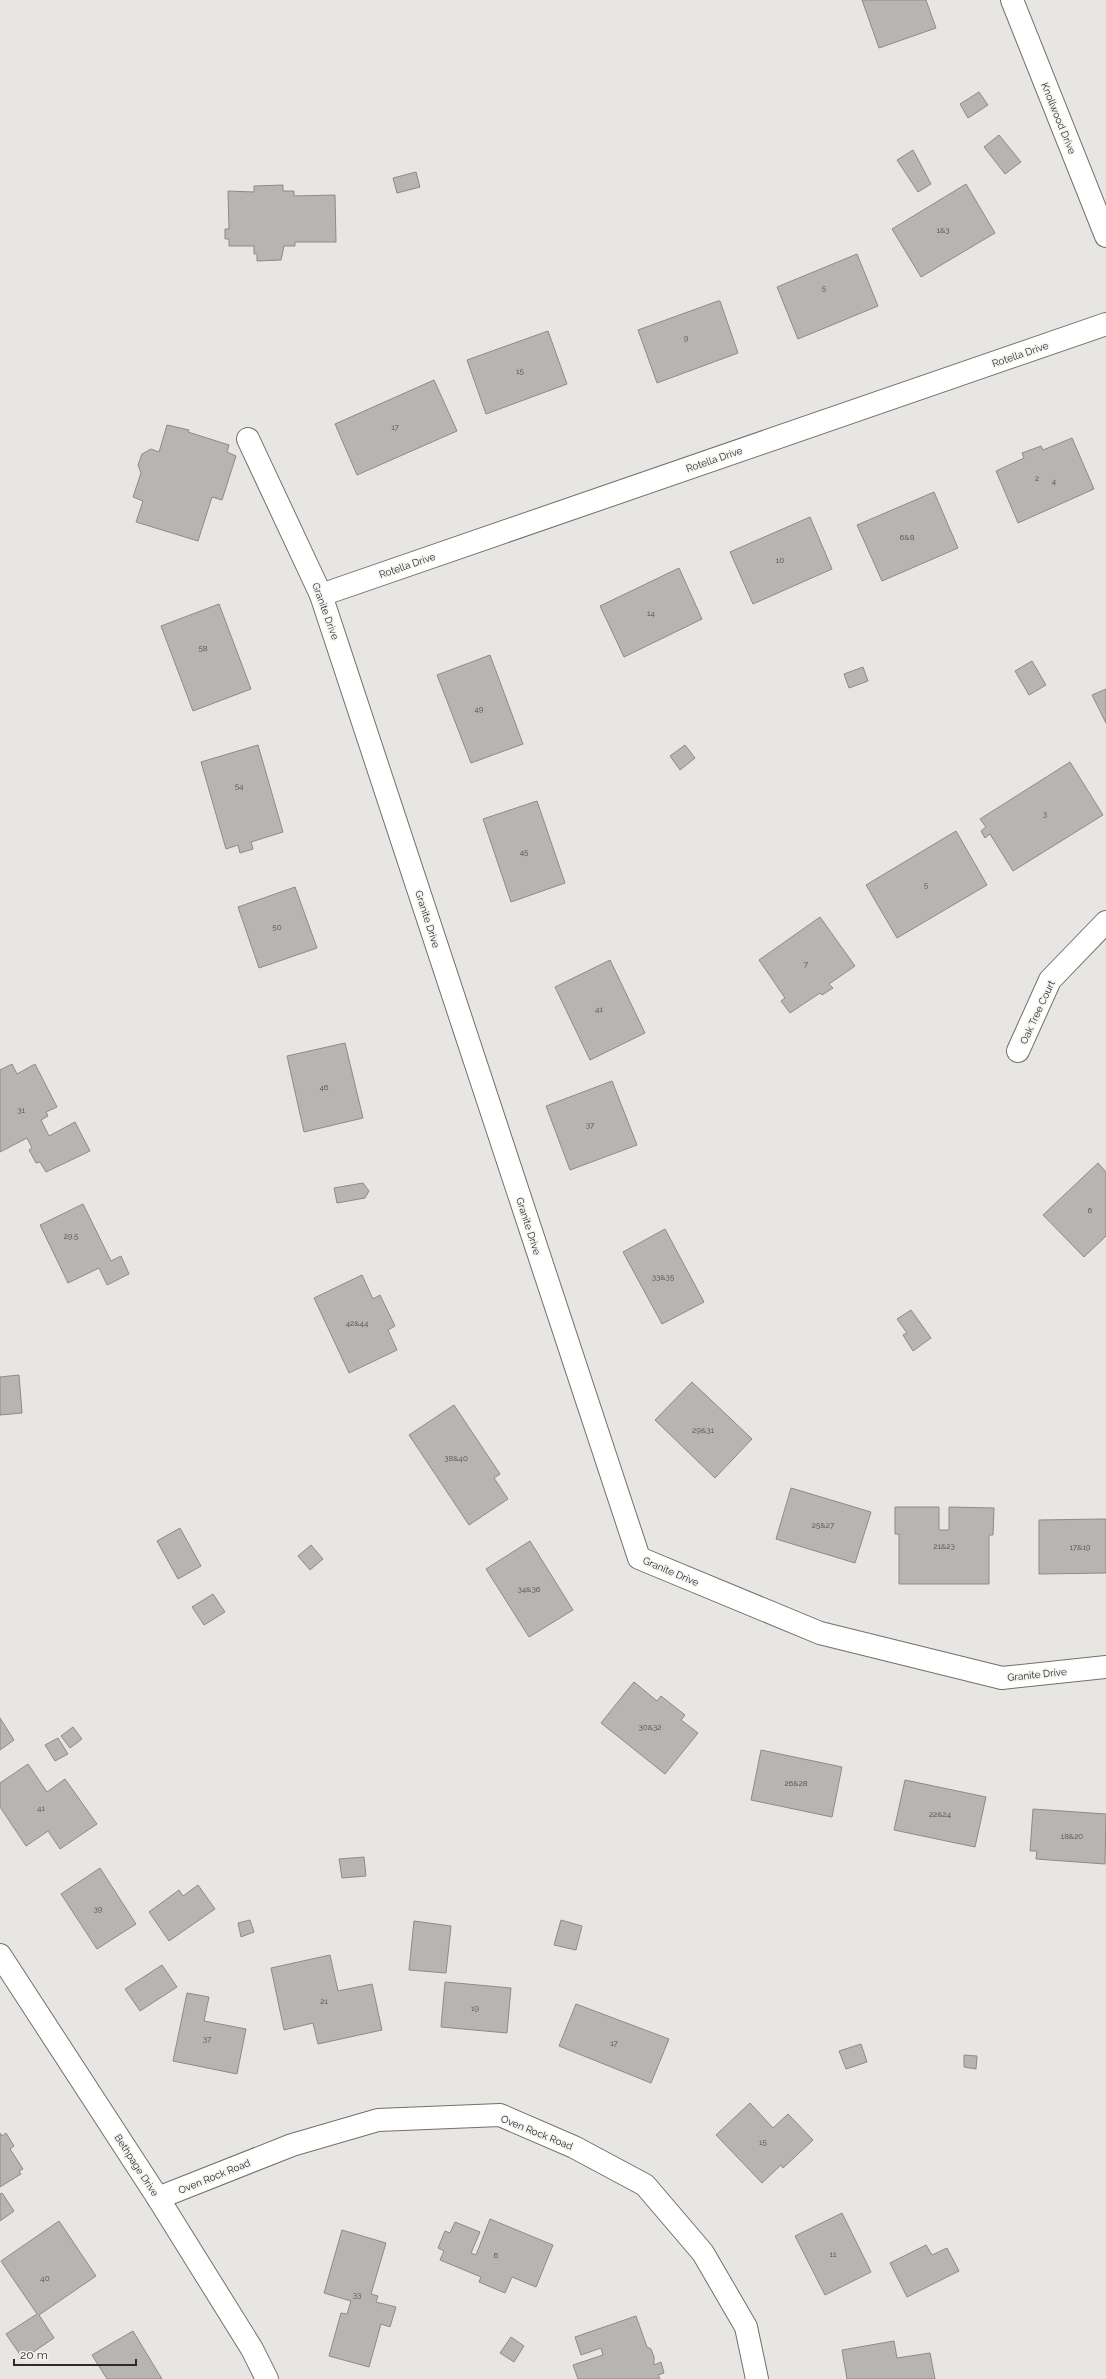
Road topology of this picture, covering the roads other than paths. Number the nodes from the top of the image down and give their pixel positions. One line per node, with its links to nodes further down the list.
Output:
1 (1012, 0): 2 (street, Knollwood Drive)
2 (1106, 236)
3 (1106, 324): 5 (street, Rotella Drive)
4 (248, 439): 5 (street, Granite Drive)
5 (321, 595): 8 (street, Granite Drive)
6 (1106, 922): 7 (street, Oak Tree Court)
7 (1018, 1051)
8 (1106, 1667)
9 (0, 1955): 10 (street, Bethpage Drive)
10 (158, 2198): 11 (street, Bethpage Drive); 12 (street, Oven Rock Road)
11 (267, 2379)
12 (757, 2379)

